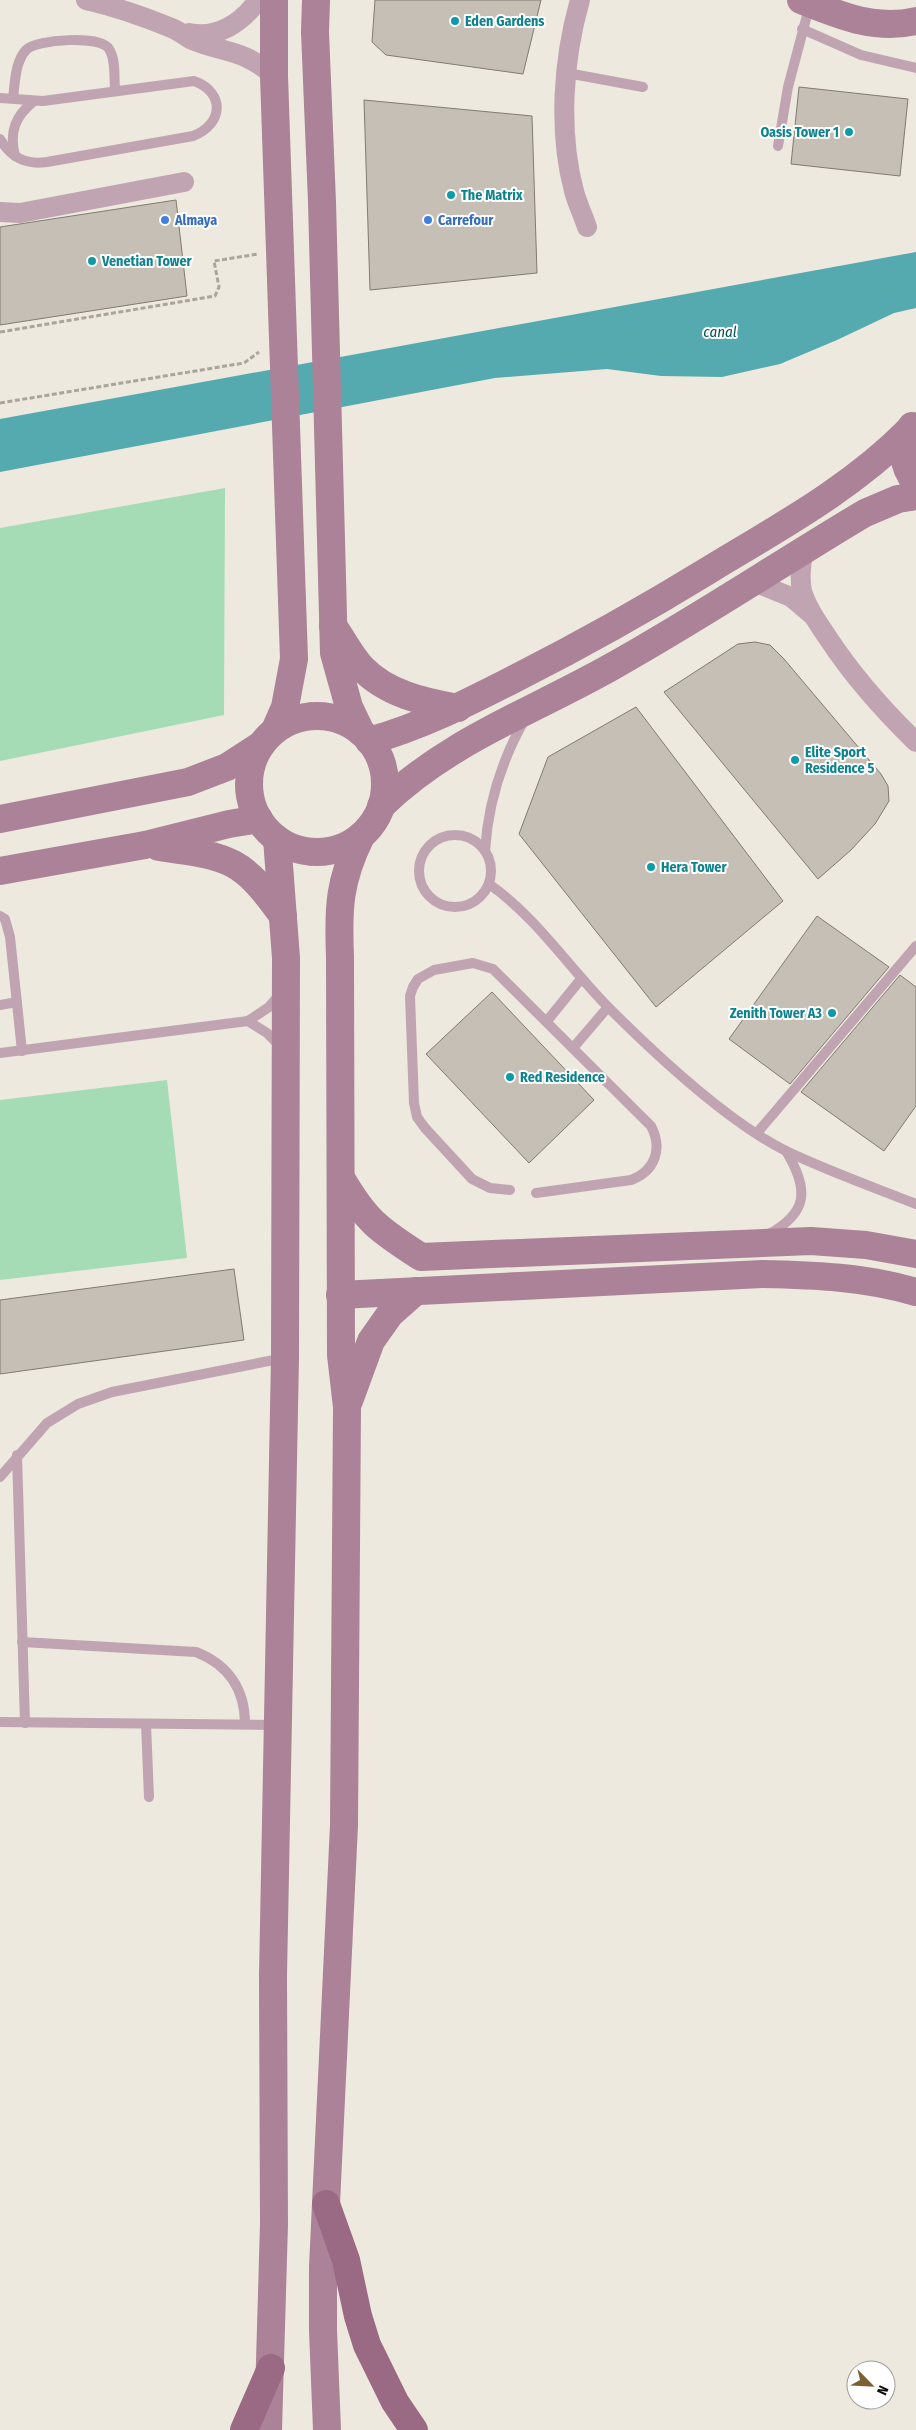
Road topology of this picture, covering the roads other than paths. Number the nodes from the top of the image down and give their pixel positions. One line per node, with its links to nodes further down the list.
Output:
1 (86, 0): 8 (street)
2 (258, 0): 8 (street)
3 (274, 0): 11 (main road)
4 (316, 0): 29 (main road)
5 (580, 0): 10 (street)
6 (805, 11): 7 (main road); 9 (lane); 18 (lane)
7 (916, 21)
8 (177, 30): 11 (street)
9 (916, 68)
10 (567, 73): 12 (lane); 22 (street)
11 (274, 76): 33 (main road)
12 (643, 87)
13 (115, 90): 15 (lane); 16 (lane); 19 (lane)
14 (0, 98): 15 (lane)
15 (13, 98): 16 (lane)
16 (34, 101): 19 (lane)
17 (0, 139): 19 (lane)
18 (778, 146)
19 (15, 156)
20 (184, 182): 21 (street)
21 (0, 212)
22 (587, 227)
23 (913, 426): 24 (main road); 30 (main road)
24 (916, 483)
25 (916, 496): 26 (main road)
26 (804, 549): 27 (main road); 28 (street)
27 (754, 582): 28 (street); 31 (main road)
28 (812, 615): 34 (street)
29 (333, 625): 30 (main road); 32 (main road)
30 (458, 708): 32 (main road)
31 (532, 708): 35 (main road); 40 (lane)
32 (365, 736): 33 (main road); 35 (main road)
33 (268, 737): 36 (main road); 37 (main road)
34 (916, 742)
35 (381, 806): 38 (main road)
36 (0, 819)
37 (268, 829): 38 (main road); 39 (main road); 44 (main road)
38 (361, 836): 59 (main road)
39 (145, 845): 41 (main road); 44 (main road)
40 (485, 851): 42 (lane); 42 (lane)
41 (0, 871)
42 (489, 884): 46 (lane)
43 (0, 916): 48 (lane)
44 (283, 916): 47 (main road)
45 (916, 946): 57 (lane)
46 (581, 979): 50 (lane); 52 (lane)
47 (284, 988): 51 (lane); 55 (main road)
48 (17, 1002): 49 (lane); 54 (lane)
49 (0, 1005)
50 (608, 1007): 53 (lane); 57 (lane)
51 (248, 1021): 54 (lane); 55 (lane)
52 (547, 1021): 53 (lane); 60 (lane)
53 (573, 1048): 61 (lane)
54 (22, 1050): 56 (lane)
55 (285, 1052): 68 (main road)
56 (0, 1053)
57 (757, 1133): 58 (lane)
58 (786, 1151): 62 (lane); 63 (lane)
59 (341, 1178): 63 (main road); 67 (main road)
60 (510, 1190)
61 (536, 1193)
62 (916, 1204)
63 (756, 1242): 64 (main road)
64 (916, 1254)
65 (416, 1291): 66 (main road); 67 (main road); 69 (main road)
66 (916, 1292)
67 (340, 1295): 69 (main road)
68 (285, 1358): 70 (lane); 77 (main road)
69 (347, 1407): 79 (main road)
70 (17, 1456): 71 (lane); 72 (lane)
71 (0, 1477)
72 (22, 1642): 74 (lane); 76 (lane)
73 (0, 1722): 74 (lane)
74 (25, 1722): 75 (lane)
75 (146, 1724): 76 (lane); 78 (lane)
76 (245, 1724): 77 (lane)
77 (279, 1725): 80 (main road)
78 (149, 1797)
79 (326, 2204): 83 (main road); 84 (main road)
80 (271, 2368): 81 (main road); 82 (main road)
81 (244, 2430)
82 (268, 2430)
83 (327, 2430)
84 (414, 2430)

